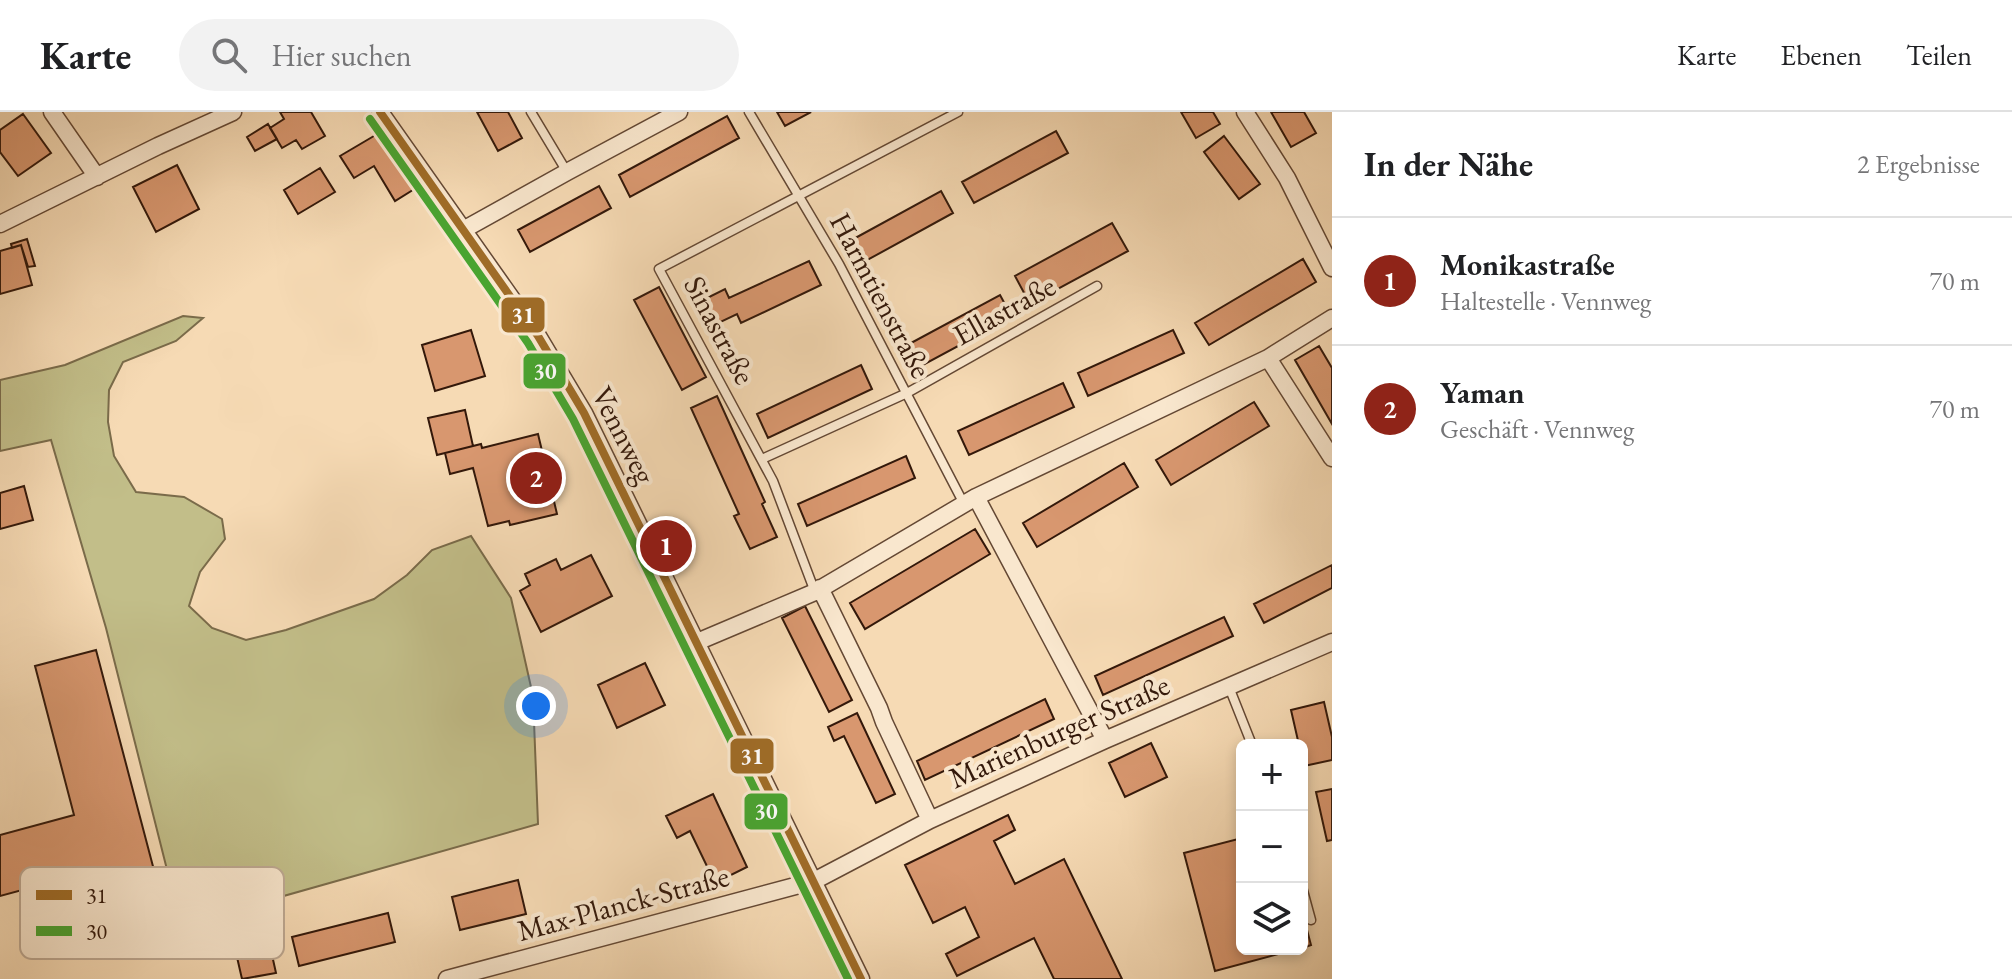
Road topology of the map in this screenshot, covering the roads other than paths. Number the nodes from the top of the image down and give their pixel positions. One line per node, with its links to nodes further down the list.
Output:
1 (52, 112): 11 (street)
2 (233, 112): 11 (street)
3 (380, 112): 14 (street, Vennweg)
4 (531, 112): 10 (lane)
5 (679, 112): 9 (street)
6 (749, 112): 12 (lane, Harmtienstraße)
7 (958, 112): 12 (lane, Sinastraße)
8 (1245, 112): 15 (street)
9 (654, 118): 10 (street)
10 (567, 172): 14 (street)
11 (97, 177): 13 (street)
12 (799, 195): 19 (lane, Harmtienstraße); 21 (lane, Sinastraße)
13 (0, 224)
14 (463, 230): 24 (street, Vennweg)
15 (1332, 268)
16 (1097, 286): 19 (lane, Ellastraße)
17 (1332, 318): 18 (street)
18 (1268, 358): 20 (street); 22 (street)
19 (907, 393): 21 (lane, Ellastraße); 22 (lane, Harmtienstraße)
20 (1332, 458)
21 (762, 459): 23 (lane, Sinastraße)
22 (970, 501): 23 (street); 28 (street)
23 (818, 590): 24 (street); 29 (street)
24 (697, 642): 30 (street, Vennweg)
25 (1330, 642): 26 (street, Marienburger Straße)
26 (1228, 686): 27 (lane); 28 (street, Marienburger Straße)
27 (1250, 739)
28 (1105, 740): 29 (street, Marienburger Straße)
29 (930, 820): 30 (street, Marienburger Straße)
30 (814, 881): 33 (street, Max-Planck-Straße); 34 (street, Vennweg)
31 (1308, 909): 32 (lane)
32 (1311, 920)
33 (447, 979)
34 (861, 979)

